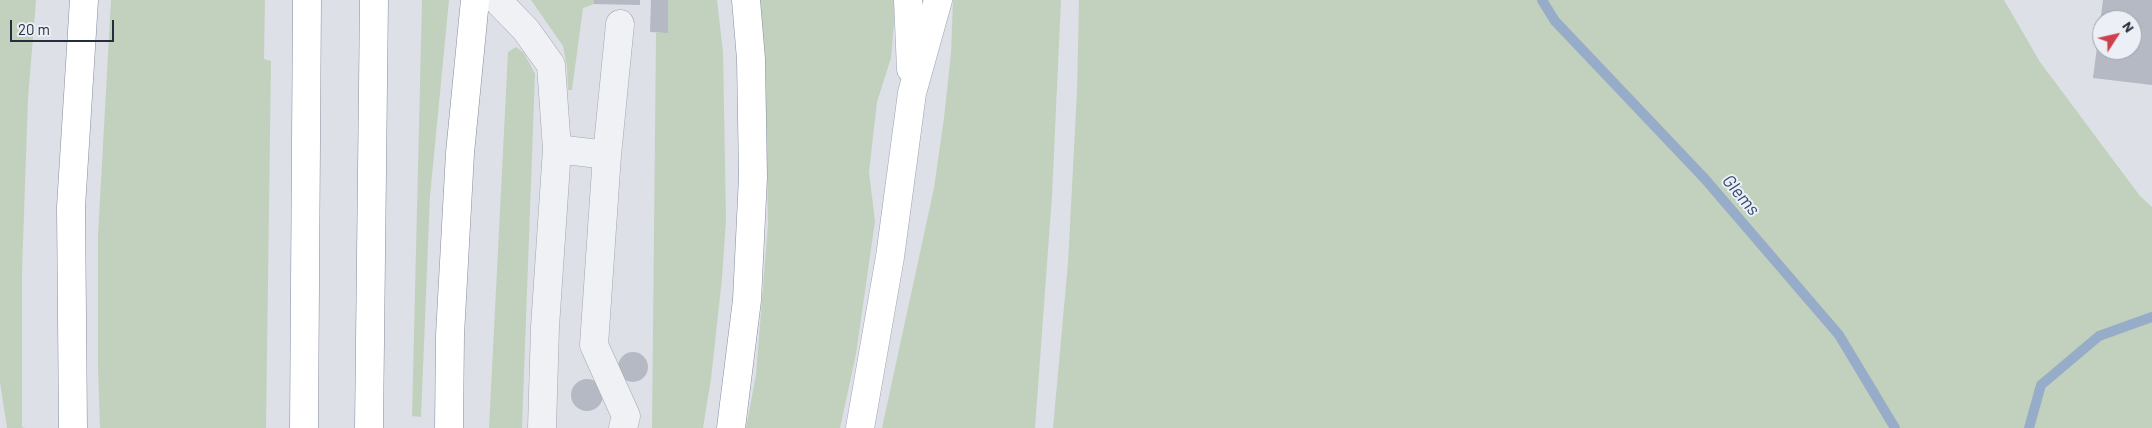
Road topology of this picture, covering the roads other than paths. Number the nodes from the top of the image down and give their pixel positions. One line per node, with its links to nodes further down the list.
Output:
1 (84, 0): 13 (main road)
2 (307, 0): 14 (main road)
3 (374, 0): 15 (main road)
4 (475, 0): 16 (main road)
5 (497, 0): 11 (lane)
6 (746, 0): 19 (main road)
7 (908, 0): 10 (main road)
8 (938, 0): 10 (main road)
9 (620, 24): 12 (lane)
10 (912, 93): 20 (main road)
11 (557, 149): 12 (lane); 17 (lane)
12 (606, 155): 18 (lane)
13 (73, 428)
14 (304, 428)
15 (369, 428)
16 (449, 428)
17 (542, 428)
18 (623, 428)
19 (731, 428)
20 (860, 428)

